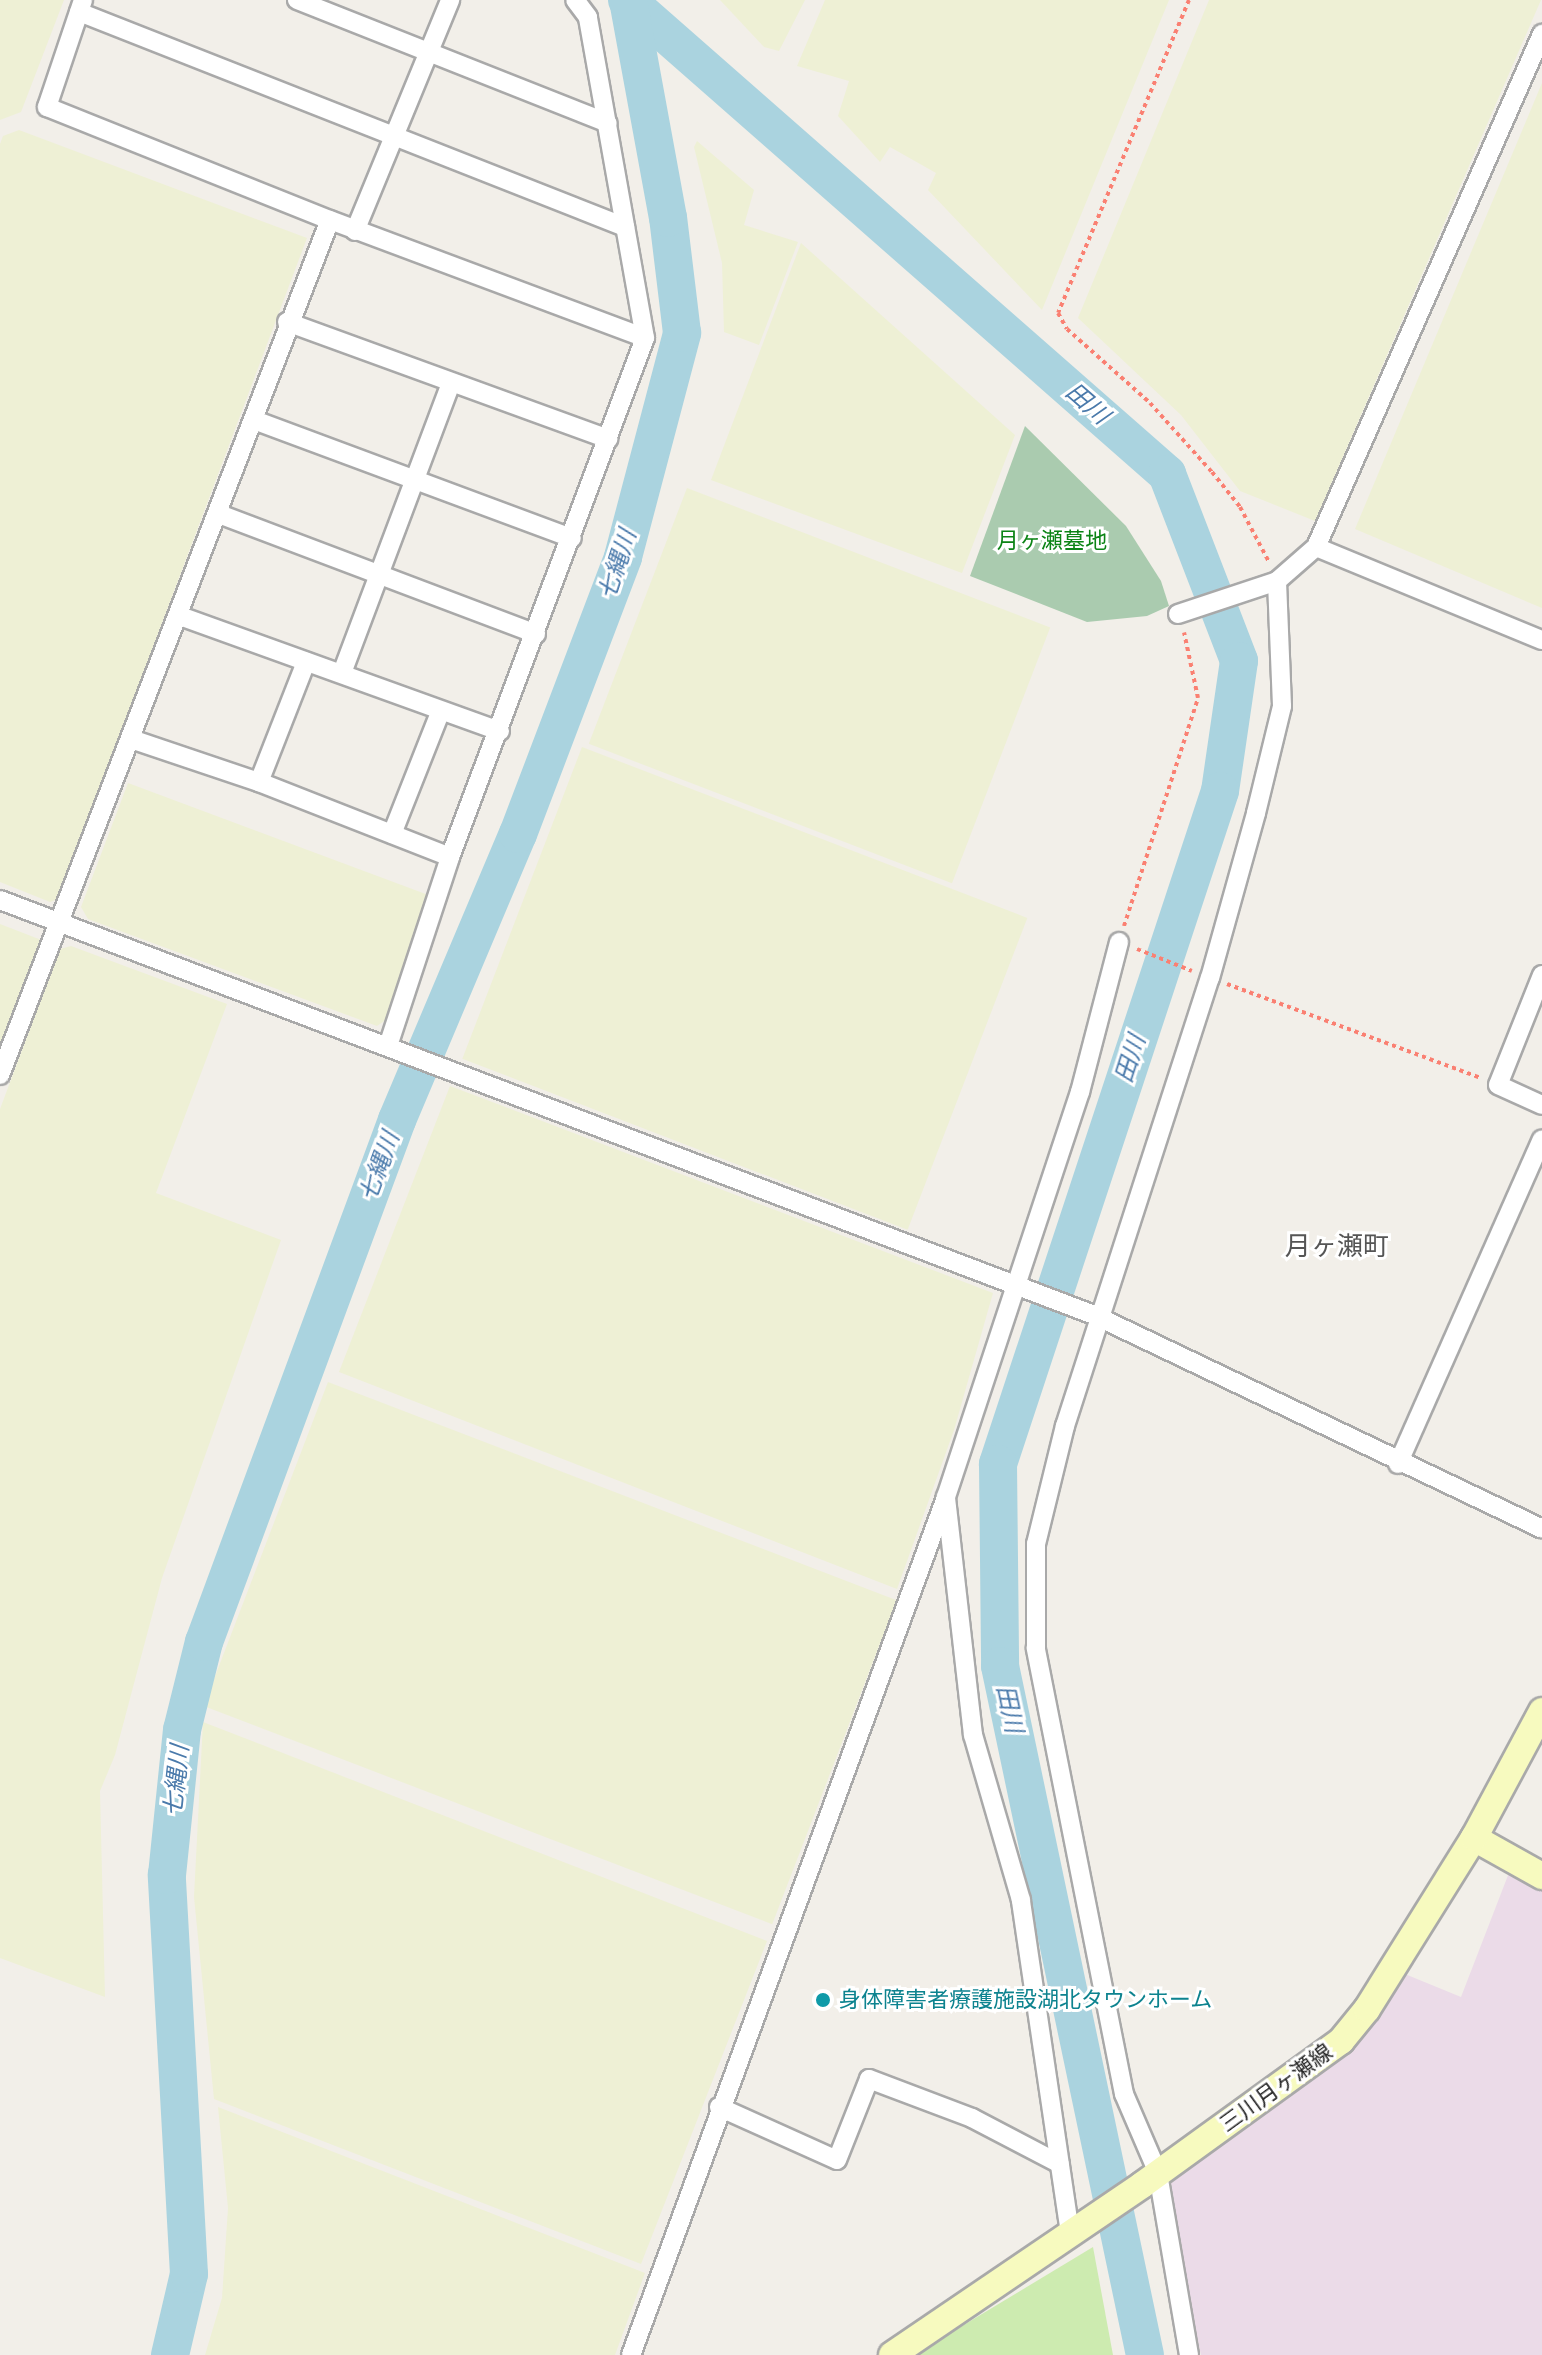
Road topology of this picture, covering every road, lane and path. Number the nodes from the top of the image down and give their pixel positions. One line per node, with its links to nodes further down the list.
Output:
1 (297, 0): 7 (street)
2 (450, 0): 7 (street)
3 (575, 0): 8 (street)
4 (1189, 0): 23 (path)
5 (81, 6): 9 (street); 10 (street)
6 (1542, 34): 21 (street)
7 (432, 51): 8 (street); 9 (street)
8 (607, 123): 11 (street)
9 (397, 137): 11 (street); 12 (street)
10 (330, 220): 12 (street); 13 (street)
11 (625, 227): 14 (street)
12 (355, 231): 14 (street)
13 (287, 322): 15 (street); 16 (street)
14 (645, 338): 17 (street)
15 (451, 383): 17 (street); 18 (street)
16 (254, 420): 18 (street); 19 (street)
17 (608, 439): 20 (street)
18 (414, 480): 20 (street); 22 (street)
19 (219, 514): 22 (street); 25 (street)
20 (572, 538): 26 (street)
21 (1316, 547): 23 (street); 27 (street)
22 (377, 575): 26 (street); 29 (street)
23 (1273, 582): 24 (street); 40 (street)
24 (1181, 614): 38 (path)
25 (180, 616): 28 (street); 32 (street)
26 (536, 634): 31 (street)
27 (1542, 640)
28 (306, 662): 29 (street); 33 (street)
29 (342, 673): 30 (street)
30 (440, 713): 31 (street); 34 (street)
31 (500, 731): 35 (street)
32 (131, 739): 33 (street); 37 (street)
33 (259, 782): 34 (street)
34 (392, 834): 35 (street)
35 (450, 857): 41 (street)
36 (0, 900): 37 (street)
37 (60, 923): 41 (street); 42 (street)
38 (1121, 943): 40 (path); 46 (street)
39 (1542, 975): 43 (street)
40 (1206, 977): 43 (path); 47 (street)
41 (391, 1047): 46 (street)
42 (0, 1075)
43 (1498, 1085): 44 (street)
44 (1542, 1105)
45 (1542, 1139): 48 (street)
46 (1016, 1285): 47 (street); 49 (street)
47 (1097, 1318): 48 (street); 56 (street)
48 (1398, 1464): 50 (street)
49 (946, 1497): 54 (street); 55 (street)
50 (1542, 1529)
51 (1542, 1711): 52 (main road, 三川月ヶ瀬線)
52 (1474, 1838): 53 (main road); 56 (main road, 三川月ヶ瀬線)
53 (1542, 1876)
54 (719, 2107): 55 (street); 58 (street)
55 (1060, 2164): 57 (street)
56 (1150, 2179): 57 (main road, 三川月ヶ瀬線); 60 (street)
57 (1077, 2229): 59 (main road, 三川月ヶ瀬線)
58 (631, 2355)
59 (892, 2355)
60 (1189, 2355)

